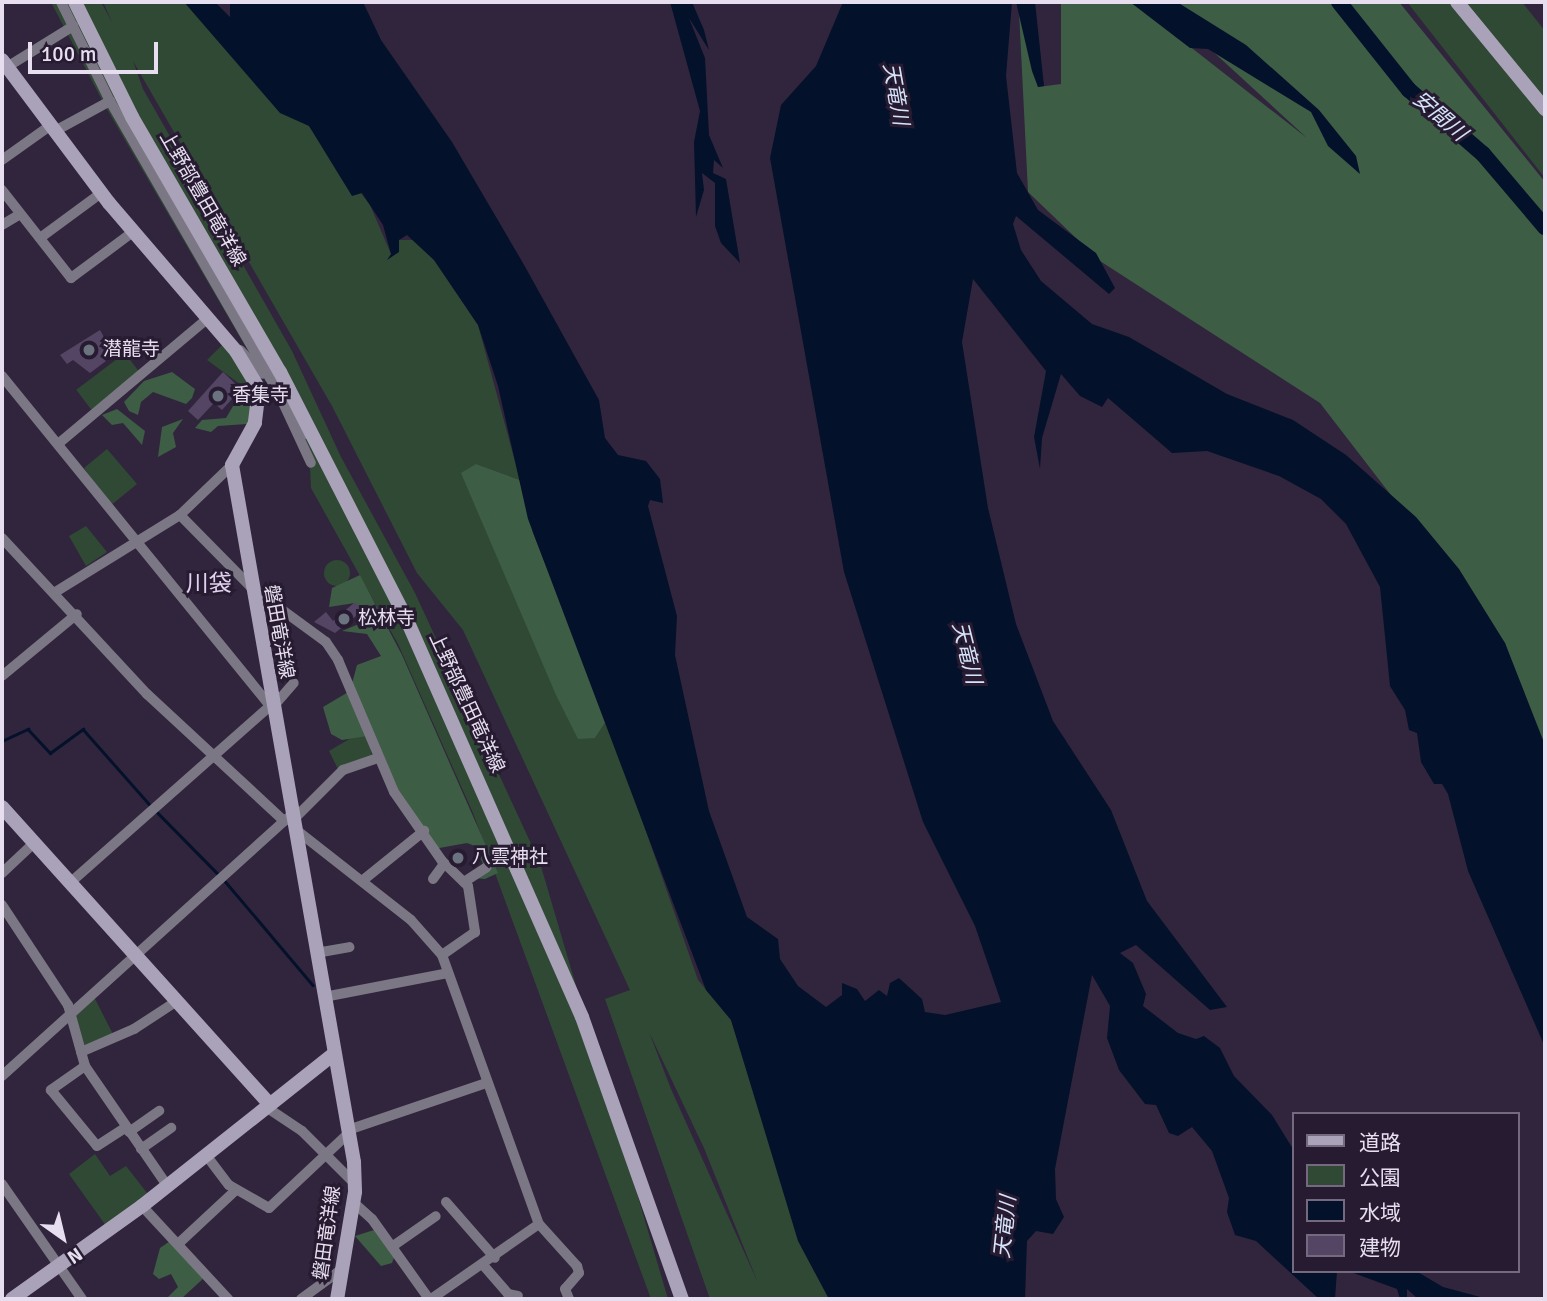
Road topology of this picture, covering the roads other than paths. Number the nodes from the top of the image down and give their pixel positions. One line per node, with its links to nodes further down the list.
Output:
1 (61, 2): 4 (street)
2 (75, 2): 21 (main road, 上野部豊田竜洋線)
3 (1457, 2): 7 (main road)
4 (73, 26): 5 (street); 6 (street)
5 (4, 64): 8 (main road)
6 (110, 101): 8 (street); 19 (street)
7 (1545, 109)
8 (53, 128): 9 (street); 11 (main road)
9 (2, 159)
10 (2, 190): 12 (street)
11 (102, 193): 14 (main road); 15 (street)
12 (20, 214): 13 (street); 15 (street)
13 (2, 225)
14 (133, 232): 15 (street); 16 (main road)
15 (40, 238)
16 (208, 318): 17 (main road); 20 (street)
17 (236, 351): 19 (street); 23 (main road)
18 (2, 376): 20 (street)
19 (278, 393): 21 (street); 22 (street)
20 (58, 444): 26 (street)
21 (318, 446): 91 (main road, 上野部豊田竜洋線)
22 (311, 463)
23 (232, 465): 24 (street); 27 (main road, 磐田竜洋線)
24 (180, 515): 26 (street); 27 (street)
25 (2, 538): 28 (street)
26 (135, 539): 28 (street); 32 (street)
27 (251, 587): 32 (main road, 磐田竜洋線); 34 (street)
28 (57, 591): 29 (street)
29 (76, 614): 30 (street); 33 (street)
30 (2, 676)
31 (294, 683): 32 (street)
32 (271, 706): 33 (street); 36 (main road, 磐田竜洋線)
33 (214, 754): 36 (street); 44 (street)
34 (377, 758): 36 (street); 37 (street)
35 (2, 807): 38 (main road)
36 (291, 821): 43 (street); 48 (street); 49 (main road, 磐田竜洋線)
37 (424, 831): 39 (street); 43 (street)
38 (34, 843): 41 (street); 44 (main road)
39 (444, 864): 42 (street); 45 (street)
40 (487, 867): 45 (street)
41 (2, 873)
42 (433, 879)
43 (362, 881): 50 (street)
44 (71, 882): 48 (main road)
45 (464, 882): 50 (street)
46 (2, 905): 54 (street)
47 (349, 947): 49 (street)
48 (135, 953): 53 (main road); 54 (street)
49 (316, 953): 52 (main road, 磐田竜洋線)
50 (442, 955): 51 (street)
51 (444, 974): 52 (street); 59 (street)
52 (324, 997): 56 (main road, 磐田竜洋線)
53 (177, 1002): 55 (street); 60 (main road)
54 (71, 1014): 55 (street); 58 (street)
55 (81, 1052): 57 (street)
56 (334, 1054): 60 (main road); 64 (main road, 磐田竜洋線)
57 (85, 1066): 63 (street); 63 (street)
58 (2, 1076)
59 (486, 1083): 64 (street); 76 (street)
60 (267, 1106): 66 (street); 67 (main road)
61 (159, 1111): 63 (street)
62 (171, 1128): 65 (street)
63 (127, 1130): 65 (street)
64 (349, 1131): 66 (street); 70 (main road, 磐田竜洋線)
65 (141, 1149): 69 (street)
66 (325, 1151): 70 (street); 71 (street)
67 (206, 1155): 69 (main road); 71 (street)
68 (2, 1184): 80 (street)
69 (166, 1184): 74 (main road)
70 (355, 1184): 72 (main road, 磐田竜洋線)
71 (236, 1190): 77 (street)
72 (353, 1202): 78 (street); 82 (main road, 磐田竜洋線)
73 (446, 1202): 79 (street)
74 (142, 1206): 77 (street); 80 (main road)
75 (436, 1216): 78 (street)
76 (539, 1224): 79 (street); 90 (street)
77 (178, 1244): 86 (street)
78 (394, 1246): 89 (street)
79 (495, 1258): 81 (street)
80 (60, 1266): 84 (main road); 85 (street)
81 (484, 1266): 83 (street); 89 (street)
82 (342, 1269): 87 (street); 88 (main road, 磐田竜洋線)
83 (518, 1296)
84 (12, 1299)
85 (82, 1299)
86 (228, 1299)
87 (301, 1299)
88 (337, 1299)
89 (430, 1299)
90 (569, 1299)
91 (682, 1299)

